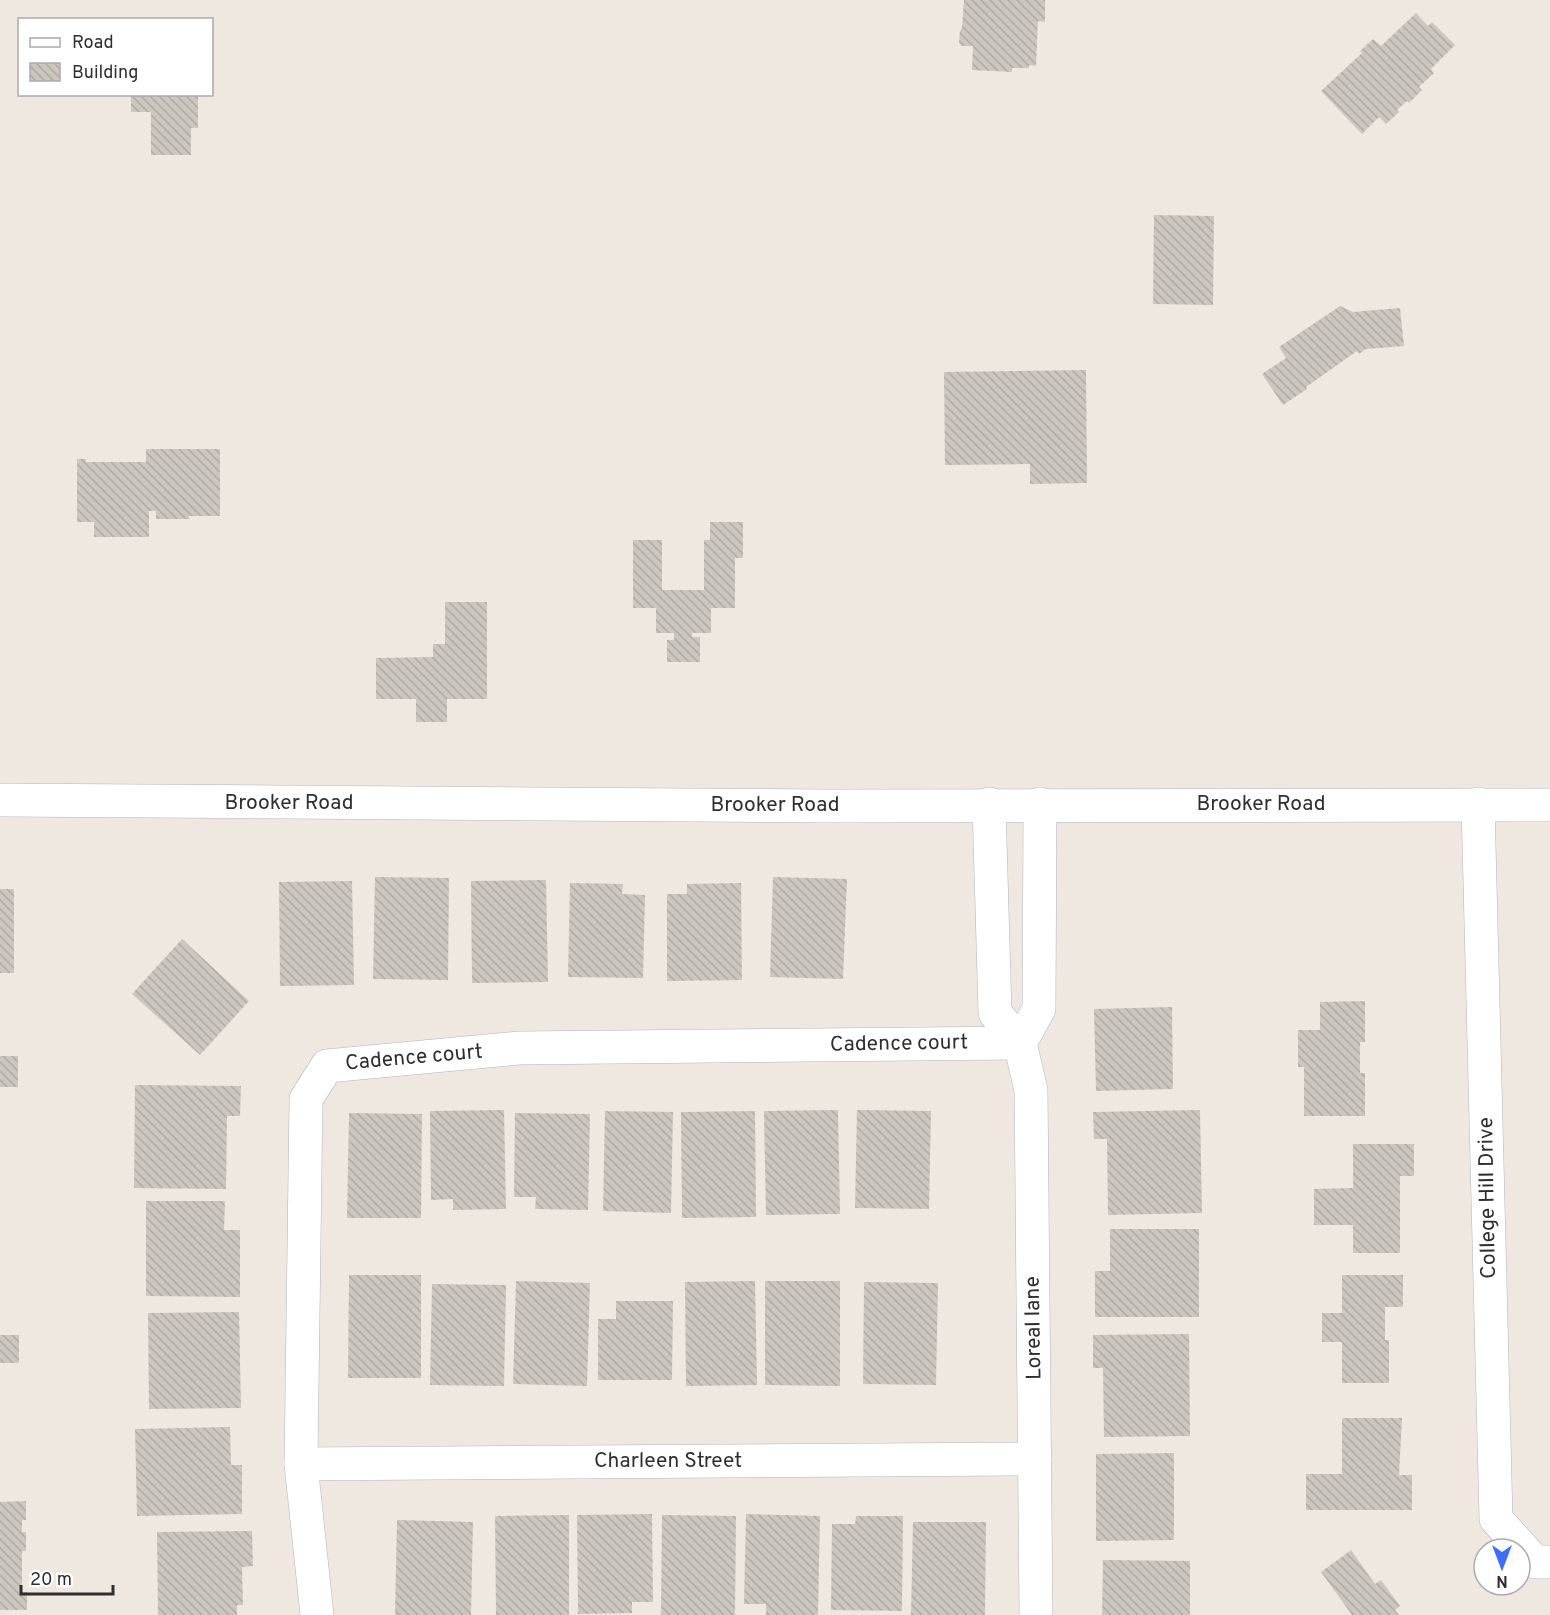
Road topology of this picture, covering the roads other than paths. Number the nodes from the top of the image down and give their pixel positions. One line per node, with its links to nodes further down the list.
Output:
1 (0, 800): 2 (street, Brooker Road)
2 (988, 804): 3 (street, Brooker Road); 7 (street, Loreal lane)
3 (1040, 804): 4 (street, Brooker Road); 6 (street)
4 (1478, 804): 5 (street, Brooker Road); 11 (street, College Hill Drive)
5 (1550, 805)
6 (1039, 933): 7 (street); 8 (street)
7 (993, 934): 8 (street, Loreal lane)
8 (1020, 1043): 9 (street, Loreal lane); 10 (street, Cadence court)
9 (1035, 1459): 10 (street, Charleen Street); 13 (street, Loreal lane)
10 (301, 1464): 12 (street, Cadence court)
11 (1550, 1562)
12 (317, 1615)
13 (1036, 1615)

